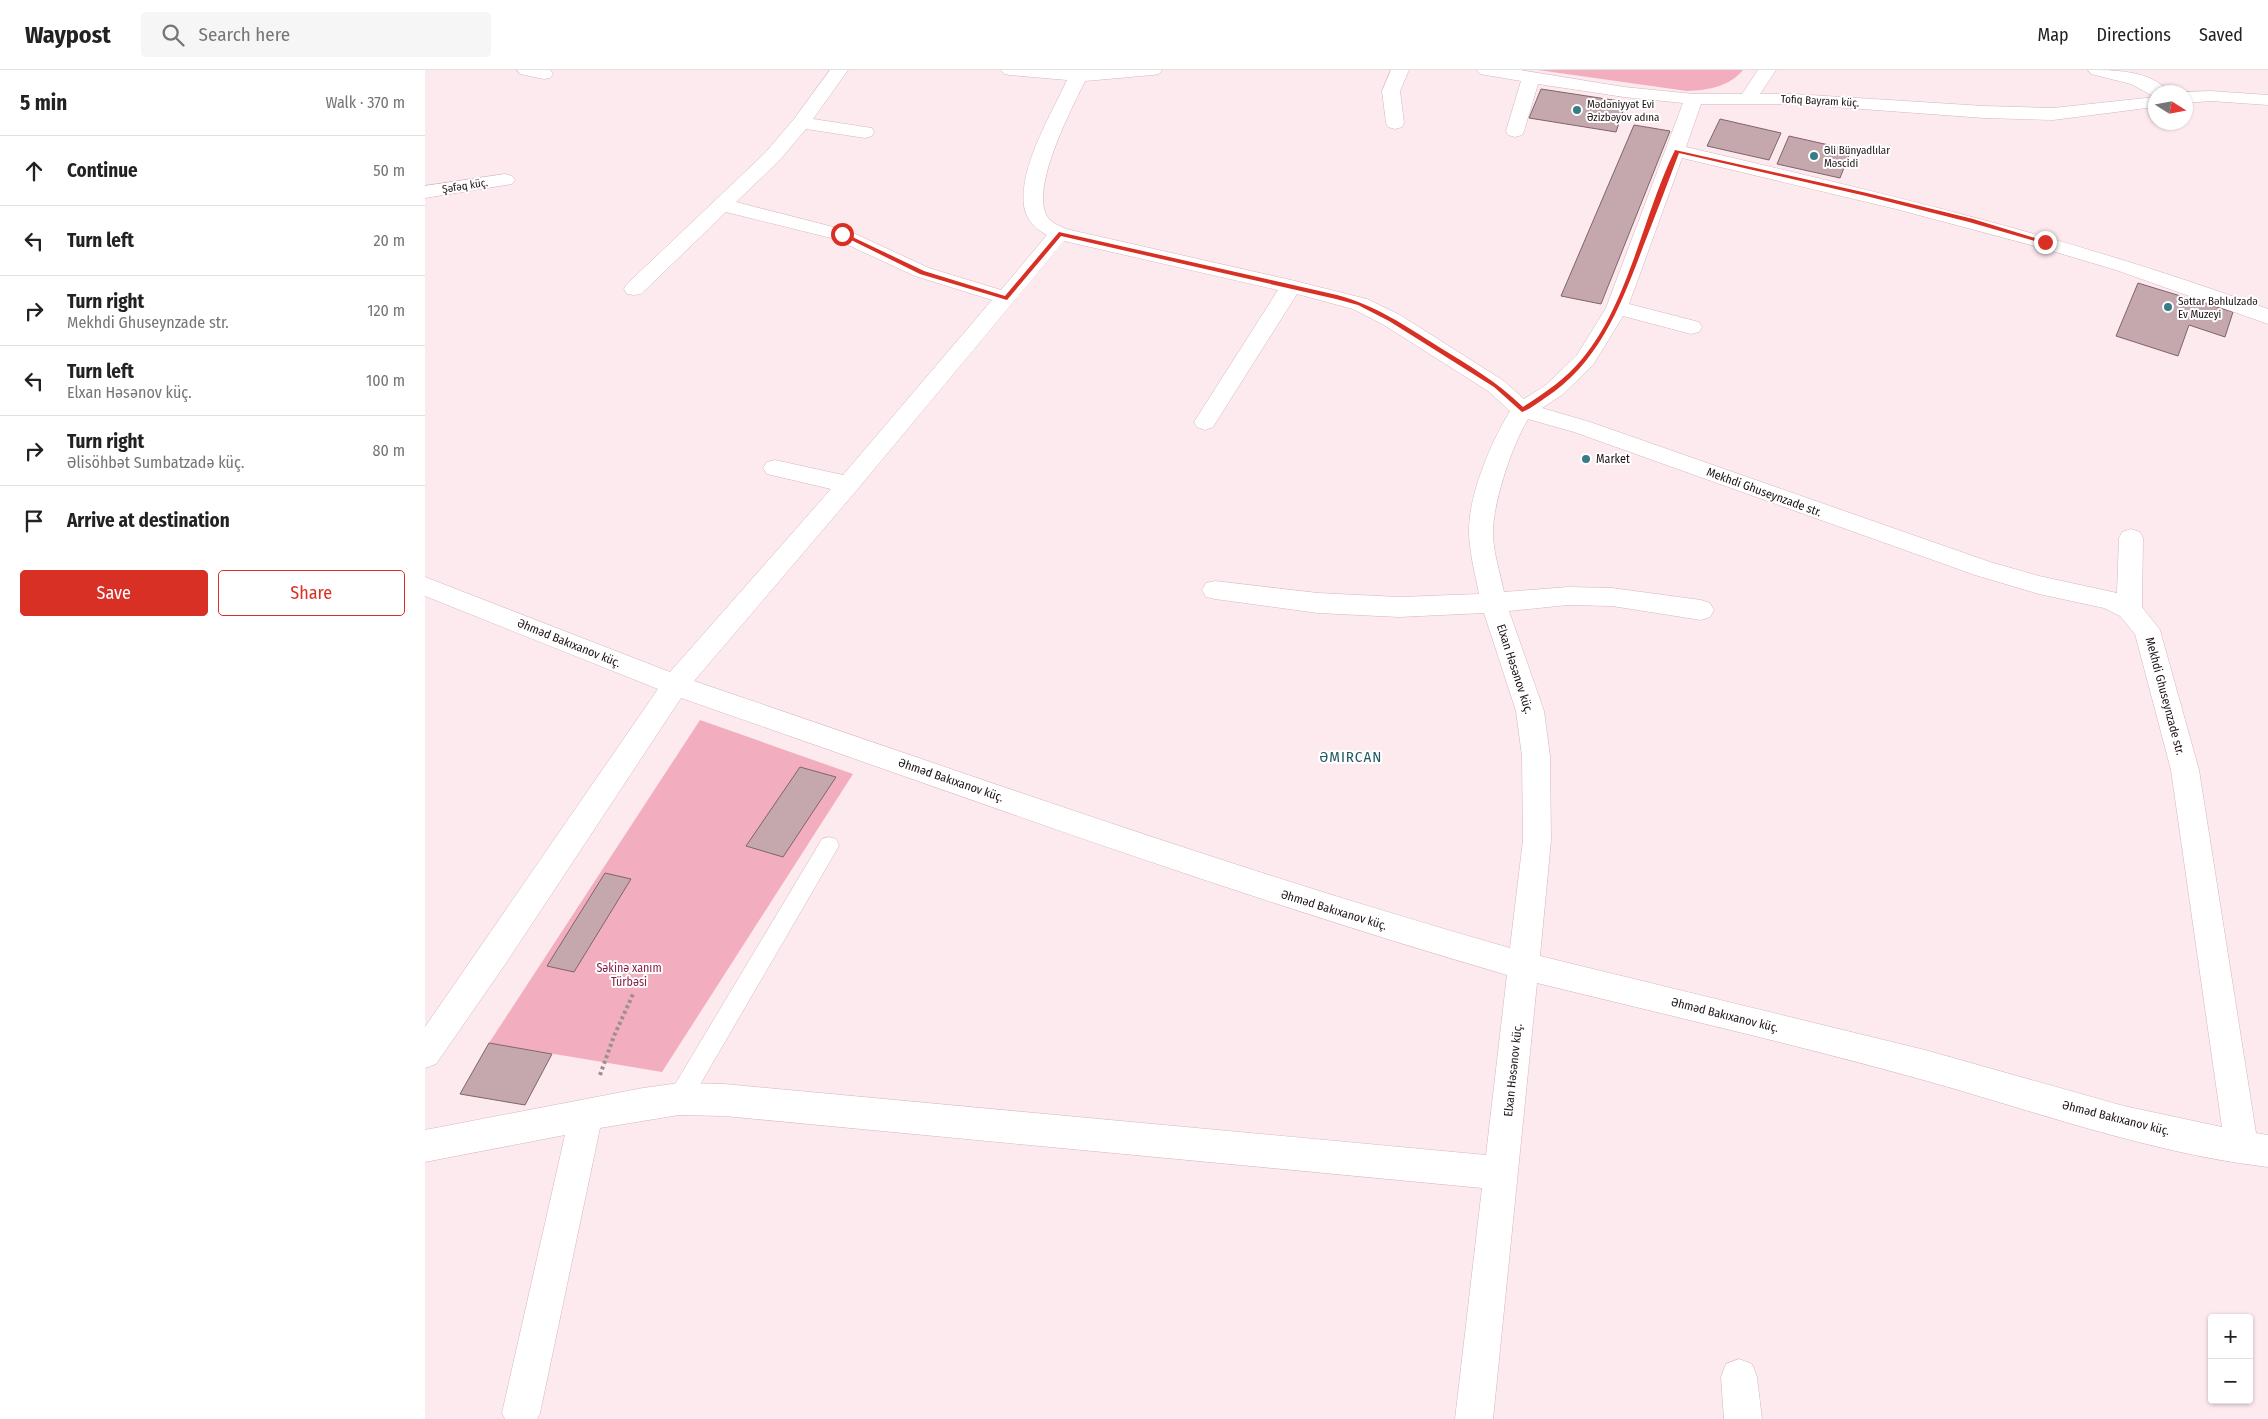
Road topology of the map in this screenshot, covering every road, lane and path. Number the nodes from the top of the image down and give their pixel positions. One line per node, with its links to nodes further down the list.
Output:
1 (526, 70): 9 (street)
2 (839, 70): 18 (street)
3 (1010, 70): 10 (street)
4 (1153, 70): 10 (street)
5 (1400, 70): 19 (street)
6 (1487, 70): 11 (street, Tofiq Bayram küç.)
7 (1767, 70): 15 (street)
8 (2097, 70): 12 (street)
9 (544, 74)
10 (1078, 76): 26 (street, Mekhdi Ghuseynzade str.)
11 (1531, 77): 14 (street, Tofiq Bayram küç.); 20 (street)
12 (2149, 85)
13 (2193, 97): 16 (street)
14 (1694, 99): 15 (street, Tofiq Bayram küç.); 22 (street, Elxan Həsənov küç.)
15 (1747, 99): 17 (street, Tofiq Bayram küç.)
16 (2268, 100)
17 (2148, 103)
18 (801, 123): 21 (street); 25 (street)
19 (1395, 123)
20 (1515, 131)
21 (865, 132)
22 (1677, 151): 30 (street, Elxan Həsənov küç.); 31 (street)
23 (505, 180): 24 (street, Şəfəq küç.)
24 (425, 192)
25 (723, 205): 28 (street); 29 (street)
26 (1059, 234): 27 (street, Mekhdi Ghuseynzade str.); 29 (street)
27 (1291, 286): 33 (street, Mekhdi Ghuseynzade str.); 34 (street)
28 (634, 289)
29 (1007, 298): 36 (street)
30 (1617, 308): 32 (street); 33 (street, Elxan Həsənov küç.)
31 (2268, 317)
32 (1691, 328)
33 (1522, 410): 40 (street, Elxan Həsənov küç.); 41 (street, Mekhdi Ghuseynzade str.)
34 (1205, 422)
35 (775, 468): 36 (street)
36 (848, 485): 43 (street)
37 (2131, 538): 41 (street)
38 (425, 586): 43 (street, Əhməd Bakıxanov küç.)
39 (1215, 590): 40 (street)
40 (1493, 603): 42 (street); 45 (street, Elxan Həsənov küç.)
41 (2129, 609): 51 (street, Mekhdi Ghuseynzade str.)
42 (1701, 610)
43 (675, 685): 45 (street, Əhməd Bakıxanov küç.); 47 (street)
44 (829, 845): 48 (lane)
45 (1525, 966): 51 (street, Əhməd Bakıxanov küç.); 52 (street, Elxan Həsənov küç.)
46 (634, 992): 49 (path)
47 (425, 1053)
48 (679, 1099): 49 (street); 52 (street)
49 (586, 1116): 50 (street); 54 (street)
50 (425, 1146)
51 (2255, 1149)
52 (1501, 1173): 55 (street, Elxan Həsənov küç.)
53 (1739, 1377): 56 (street)
54 (521, 1413)
55 (1474, 1419)
56 (1743, 1419)

